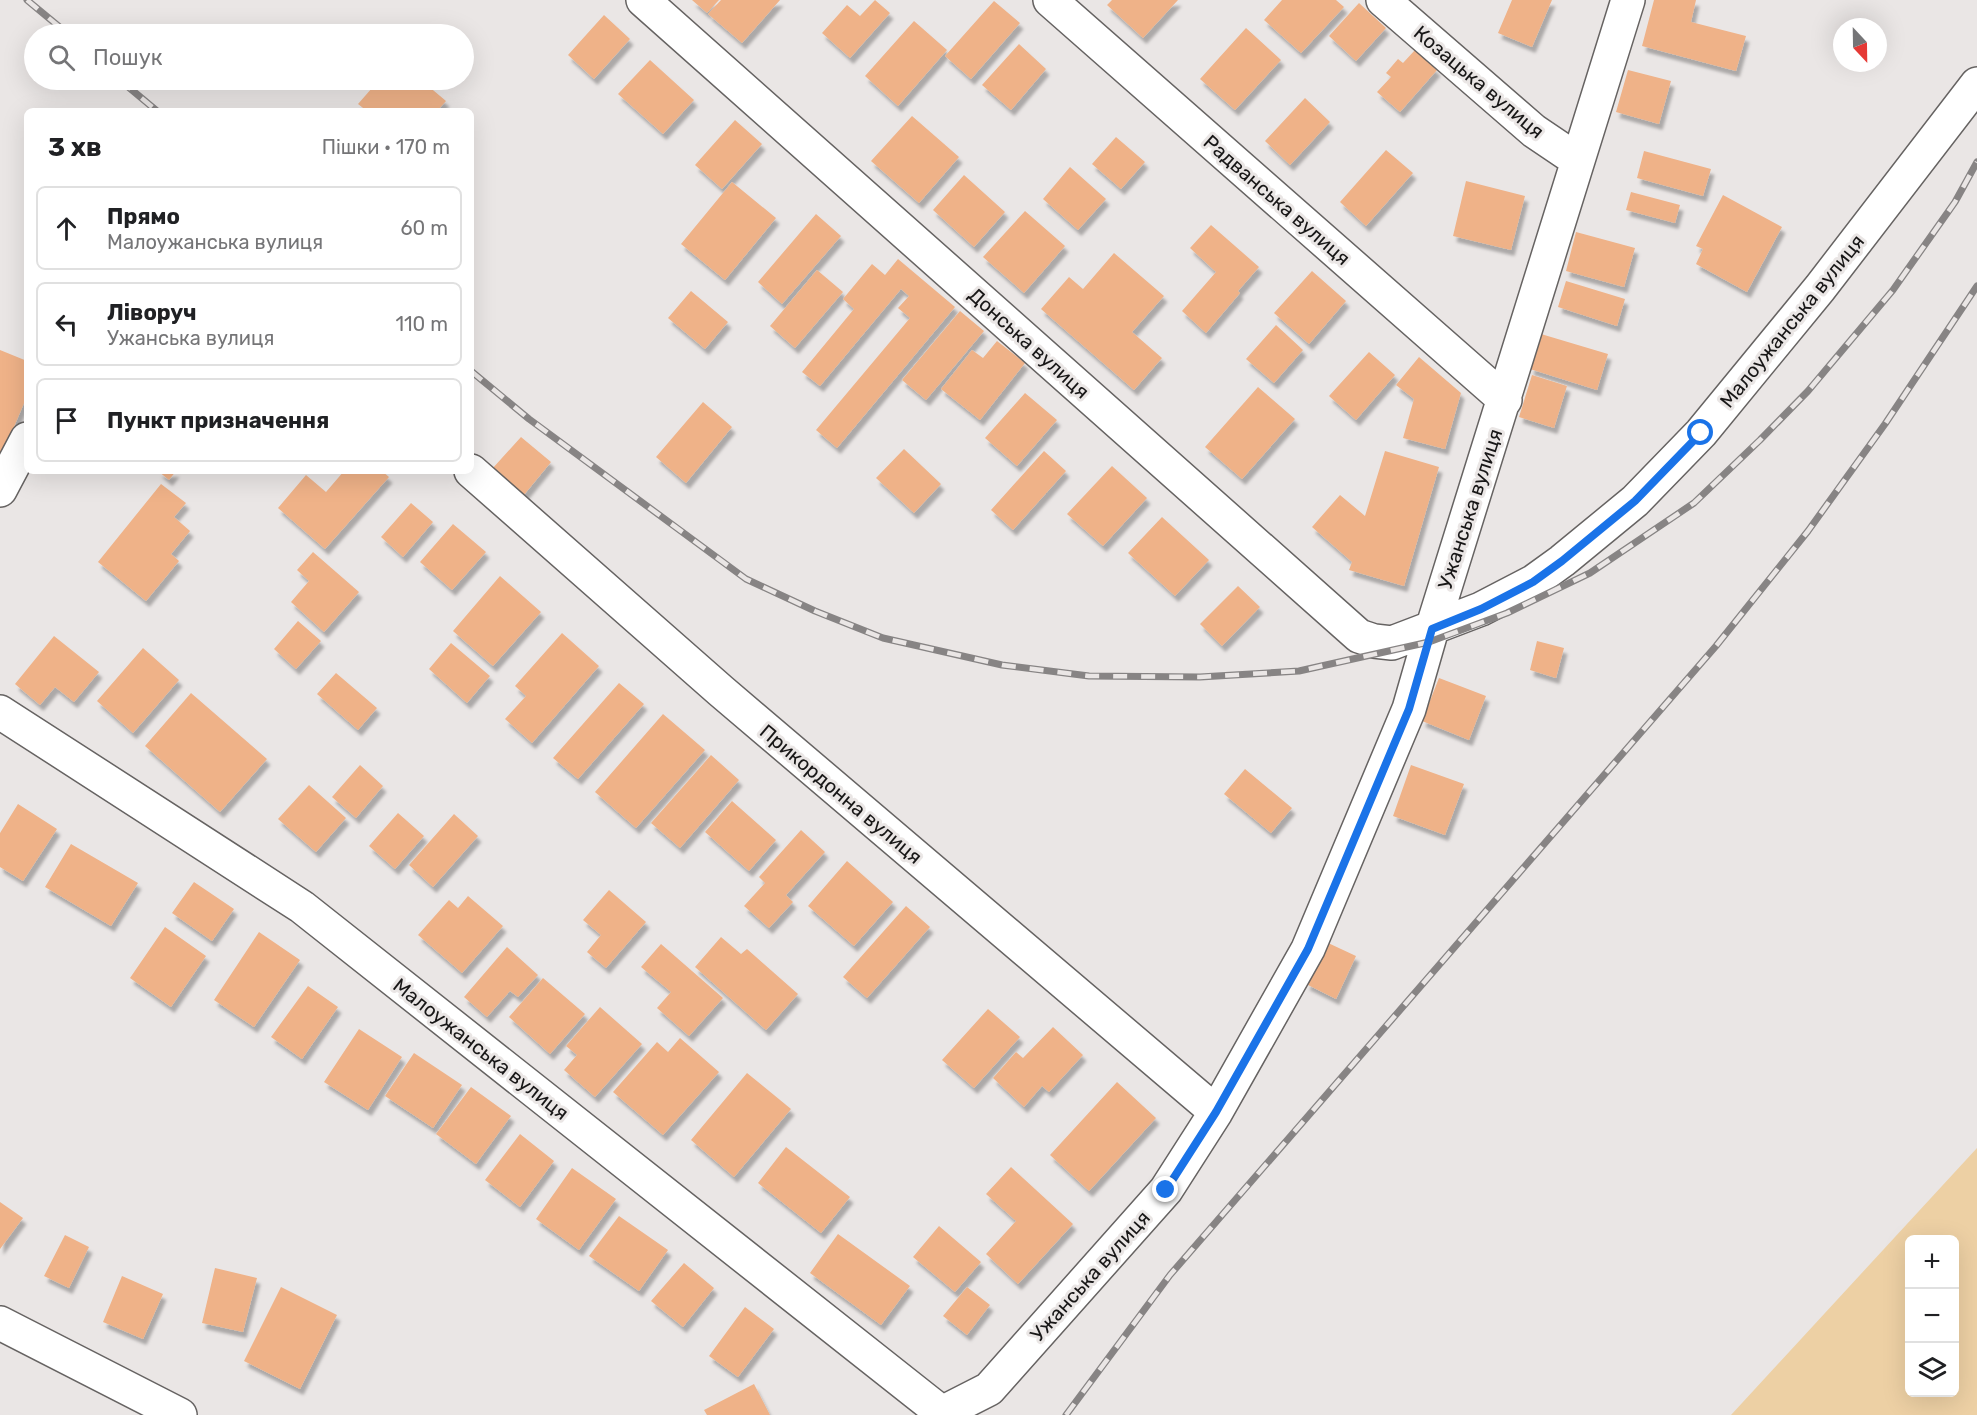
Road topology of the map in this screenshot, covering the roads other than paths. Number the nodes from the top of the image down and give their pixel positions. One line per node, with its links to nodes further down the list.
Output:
1 (643, 0): 11 (street, Донська вулиця)
2 (1050, 0): 7 (street, Радванська вулиця)
3 (1383, 0): 6 (street, Козацька вулиця)
4 (1628, 0): 6 (street, Ужанська вулиця)
5 (1977, 84): 11 (street, Малоужанська вулиця)
6 (1577, 160): 7 (street, Ужанська вулиця)
7 (1505, 400): 11 (street, Ужанська вулиця)
8 (24, 445): 10 (street)
9 (474, 474): 13 (street, Прикордонна вулиця)
10 (0, 490)
11 (1432, 629): 13 (street, Ужанська вулиця)
12 (0, 712): 15 (street, Малоужанська вулиця)
13 (1216, 1112): 15 (street, Ужанська вулиця)
14 (0, 1323): 16 (street)
15 (940, 1414)
16 (180, 1415)

